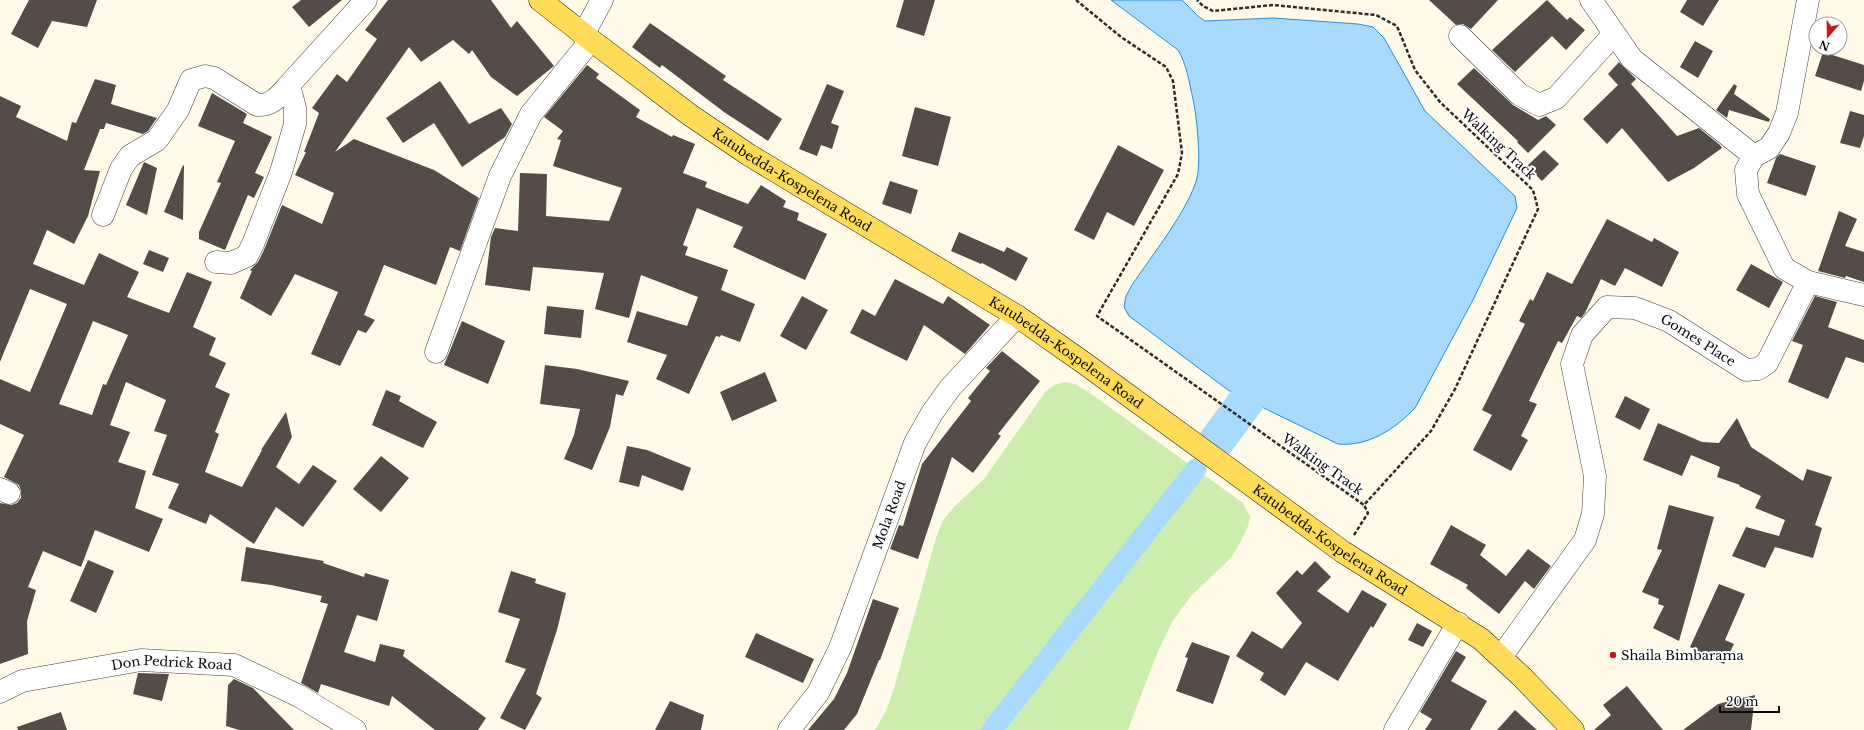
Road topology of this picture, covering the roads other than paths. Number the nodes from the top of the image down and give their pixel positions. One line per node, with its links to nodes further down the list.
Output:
1 (366, 0): 9 (street)
2 (540, 0): 8 (main road, Katubedda-Kospelena Road)
3 (602, 0): 8 (street)
4 (1591, 0): 6 (street)
5 (1808, 0): 10 (street)
6 (1614, 34): 7 (street); 10 (street)
7 (1460, 36)
8 (587, 38): 15 (main road, Katubedda-Kospelena Road); 16 (street)
9 (289, 85): 11 (street); 12 (street)
10 (1754, 156): 13 (street)
11 (103, 215)
12 (216, 262)
13 (1808, 282): 14 (street); 18 (street, Gomes Place)
14 (1864, 295)
15 (1017, 316): 17 (main road, Katubedda-Kospelena Road); 21 (street, Mola Road)
16 (436, 352)
17 (1458, 623): 18 (main road, Katubedda-Kospelena Road); 22 (street)
18 (1501, 657): 23 (main road, Katubedda-Kospelena Road)
19 (0, 692): 20 (street, Don Pedrick Road)
20 (355, 730)
21 (789, 730)
22 (1395, 730)
23 (1572, 730)

